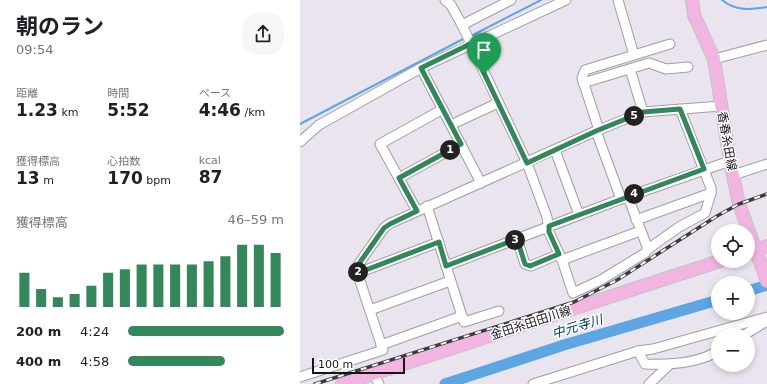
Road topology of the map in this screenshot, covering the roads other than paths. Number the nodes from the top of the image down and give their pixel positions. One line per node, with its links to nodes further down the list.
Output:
1 (509, 0): 6 (street)
2 (566, 0): 7 (street)
3 (618, 0): 12 (street)
4 (692, 0): 13 (main road, 香春糸田線)
5 (452, 2): 6 (street)
6 (462, 25): 7 (street)
7 (470, 44): 15 (street); 18 (street)
8 (670, 44): 12 (street)
9 (767, 45): 10 (street)
10 (750, 50): 11 (street); 13 (street)
11 (767, 51)
12 (634, 55): 17 (street)
13 (714, 59): 19 (main road, 香春糸田線)
14 (688, 66): 16 (street)
15 (421, 68): 20 (street); 25 (street)
16 (630, 68): 17 (street); 22 (street)
17 (583, 83): 24 (street)
18 (498, 103): 23 (street); 29 (street)
19 (721, 106): 21 (street); 28 (main road, 香春糸田線)
20 (443, 109): 26 (street); 33 (street)
21 (680, 109): 22 (street); 31 (street)
22 (643, 112): 24 (street)
23 (457, 122)
24 (598, 130): 27 (street); 36 (street)
25 (300, 142)
26 (461, 144): 33 (street); 34 (street)
27 (555, 150): 29 (street); 39 (street)
28 (730, 161): 31 (street); 32 (main road, 香春糸田線)
29 (527, 163): 34 (street); 42 (street)
30 (767, 164): 32 (street)
31 (704, 169): 35 (street); 36 (street)
32 (733, 175): 41 (main road, 香春糸田線)
33 (399, 178): 38 (street)
34 (482, 183): 37 (street)
35 (711, 193): 40 (street); 47 (street)
36 (624, 198): 39 (street); 40 (street)
37 (427, 206): 38 (street); 45 (street)
38 (417, 211): 53 (street)
39 (578, 215): 42 (street)
40 (636, 220): 43 (street)
41 (745, 224)
42 (549, 226): 44 (street); 49 (street)
43 (640, 231): 47 (street); 49 (street)
44 (517, 239): 49 (street); 52 (street)
45 (439, 242): 52 (street); 53 (street)
46 (767, 246): 48 (main road)
47 (648, 249): 49 (street)
48 (755, 253)
49 (561, 257)
50 (755, 258): 55 (main road, 香春糸田線)
51 (711, 264): 67 (main road, 金田糸田田川線)
52 (446, 266): 54 (street)
53 (358, 273): 56 (street)
54 (450, 281): 56 (street); 58 (street)
55 (767, 281)
56 (370, 310): 62 (street)
57 (500, 311): 58 (street)
58 (462, 316): 62 (street)
59 (767, 317): 63 (street)
60 (767, 321): 61 (street)
61 (755, 328)
62 (381, 345): 66 (street)
63 (638, 351): 65 (street); 69 (street)
64 (711, 355): 65 (street)
65 (669, 365): 70 (street)
66 (300, 377)
67 (376, 380): 68 (main road, 金田糸田田川線)
68 (342, 384)
69 (534, 384)
70 (649, 384)

